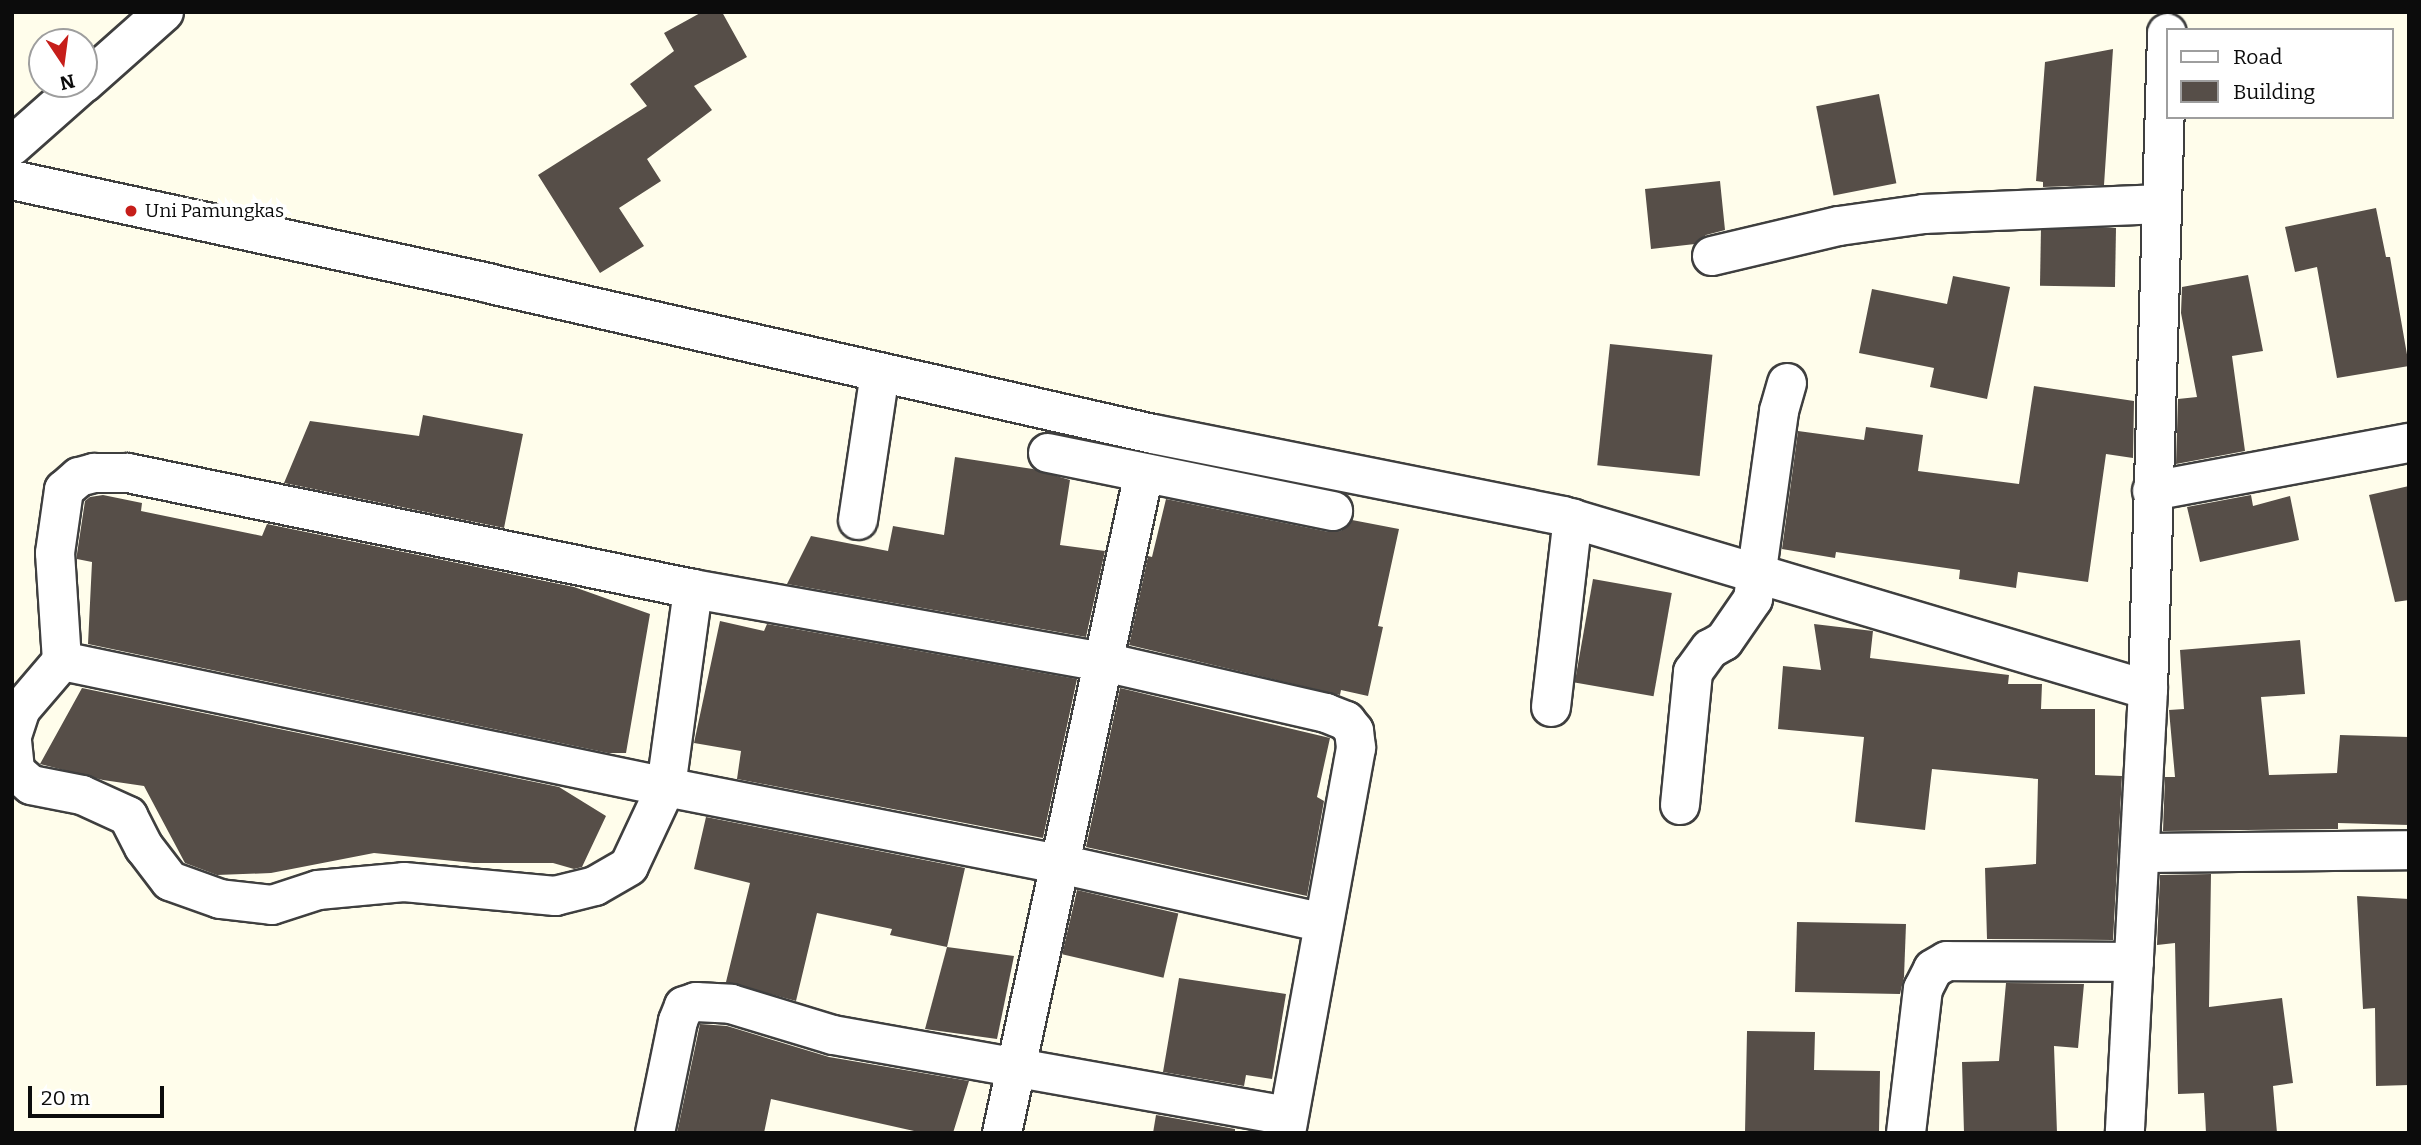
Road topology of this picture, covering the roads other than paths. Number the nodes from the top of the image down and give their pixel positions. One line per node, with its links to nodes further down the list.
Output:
1 (164, 12): 3 (street)
2 (2166, 60): 7 (street)
3 (98, 70)
4 (66, 98): 5 (street)
5 (12, 146)
6 (12, 180): 9 (street)
7 (2161, 204): 8 (street); 14 (street)
8 (1712, 256)
9 (880, 373): 16 (street); 17 (street)
10 (1787, 383): 18 (street)
11 (2409, 443): 14 (street)
12 (1048, 453): 13 (street)
13 (1144, 473): 15 (street); 21 (street)
14 (2152, 491): 22 (street)
15 (1333, 511)
16 (1573, 518): 18 (street); 23 (street)
17 (858, 520)
18 (1757, 573): 22 (street); 26 (street)
19 (693, 589): 20 (street); 21 (street); 25 (street)
20 (62, 661): 24 (street); 25 (street)
21 (1104, 662): 29 (street); 30 (street)
22 (2148, 690): 28 (street)
23 (1551, 707)
24 (12, 739): 25 (street)
25 (666, 787): 29 (street)
26 (1680, 805)
27 (2409, 850): 28 (street)
28 (2140, 853): 31 (street)
29 (1060, 864): 30 (street); 32 (street)
30 (1323, 923): 33 (street)
31 (2134, 962): 36 (street); 37 (street)
32 (1018, 1069): 33 (street); 34 (street); 35 (street)
33 (1287, 1124)
34 (655, 1133)
35 (1002, 1133)
36 (1906, 1133)
37 (2125, 1133)

